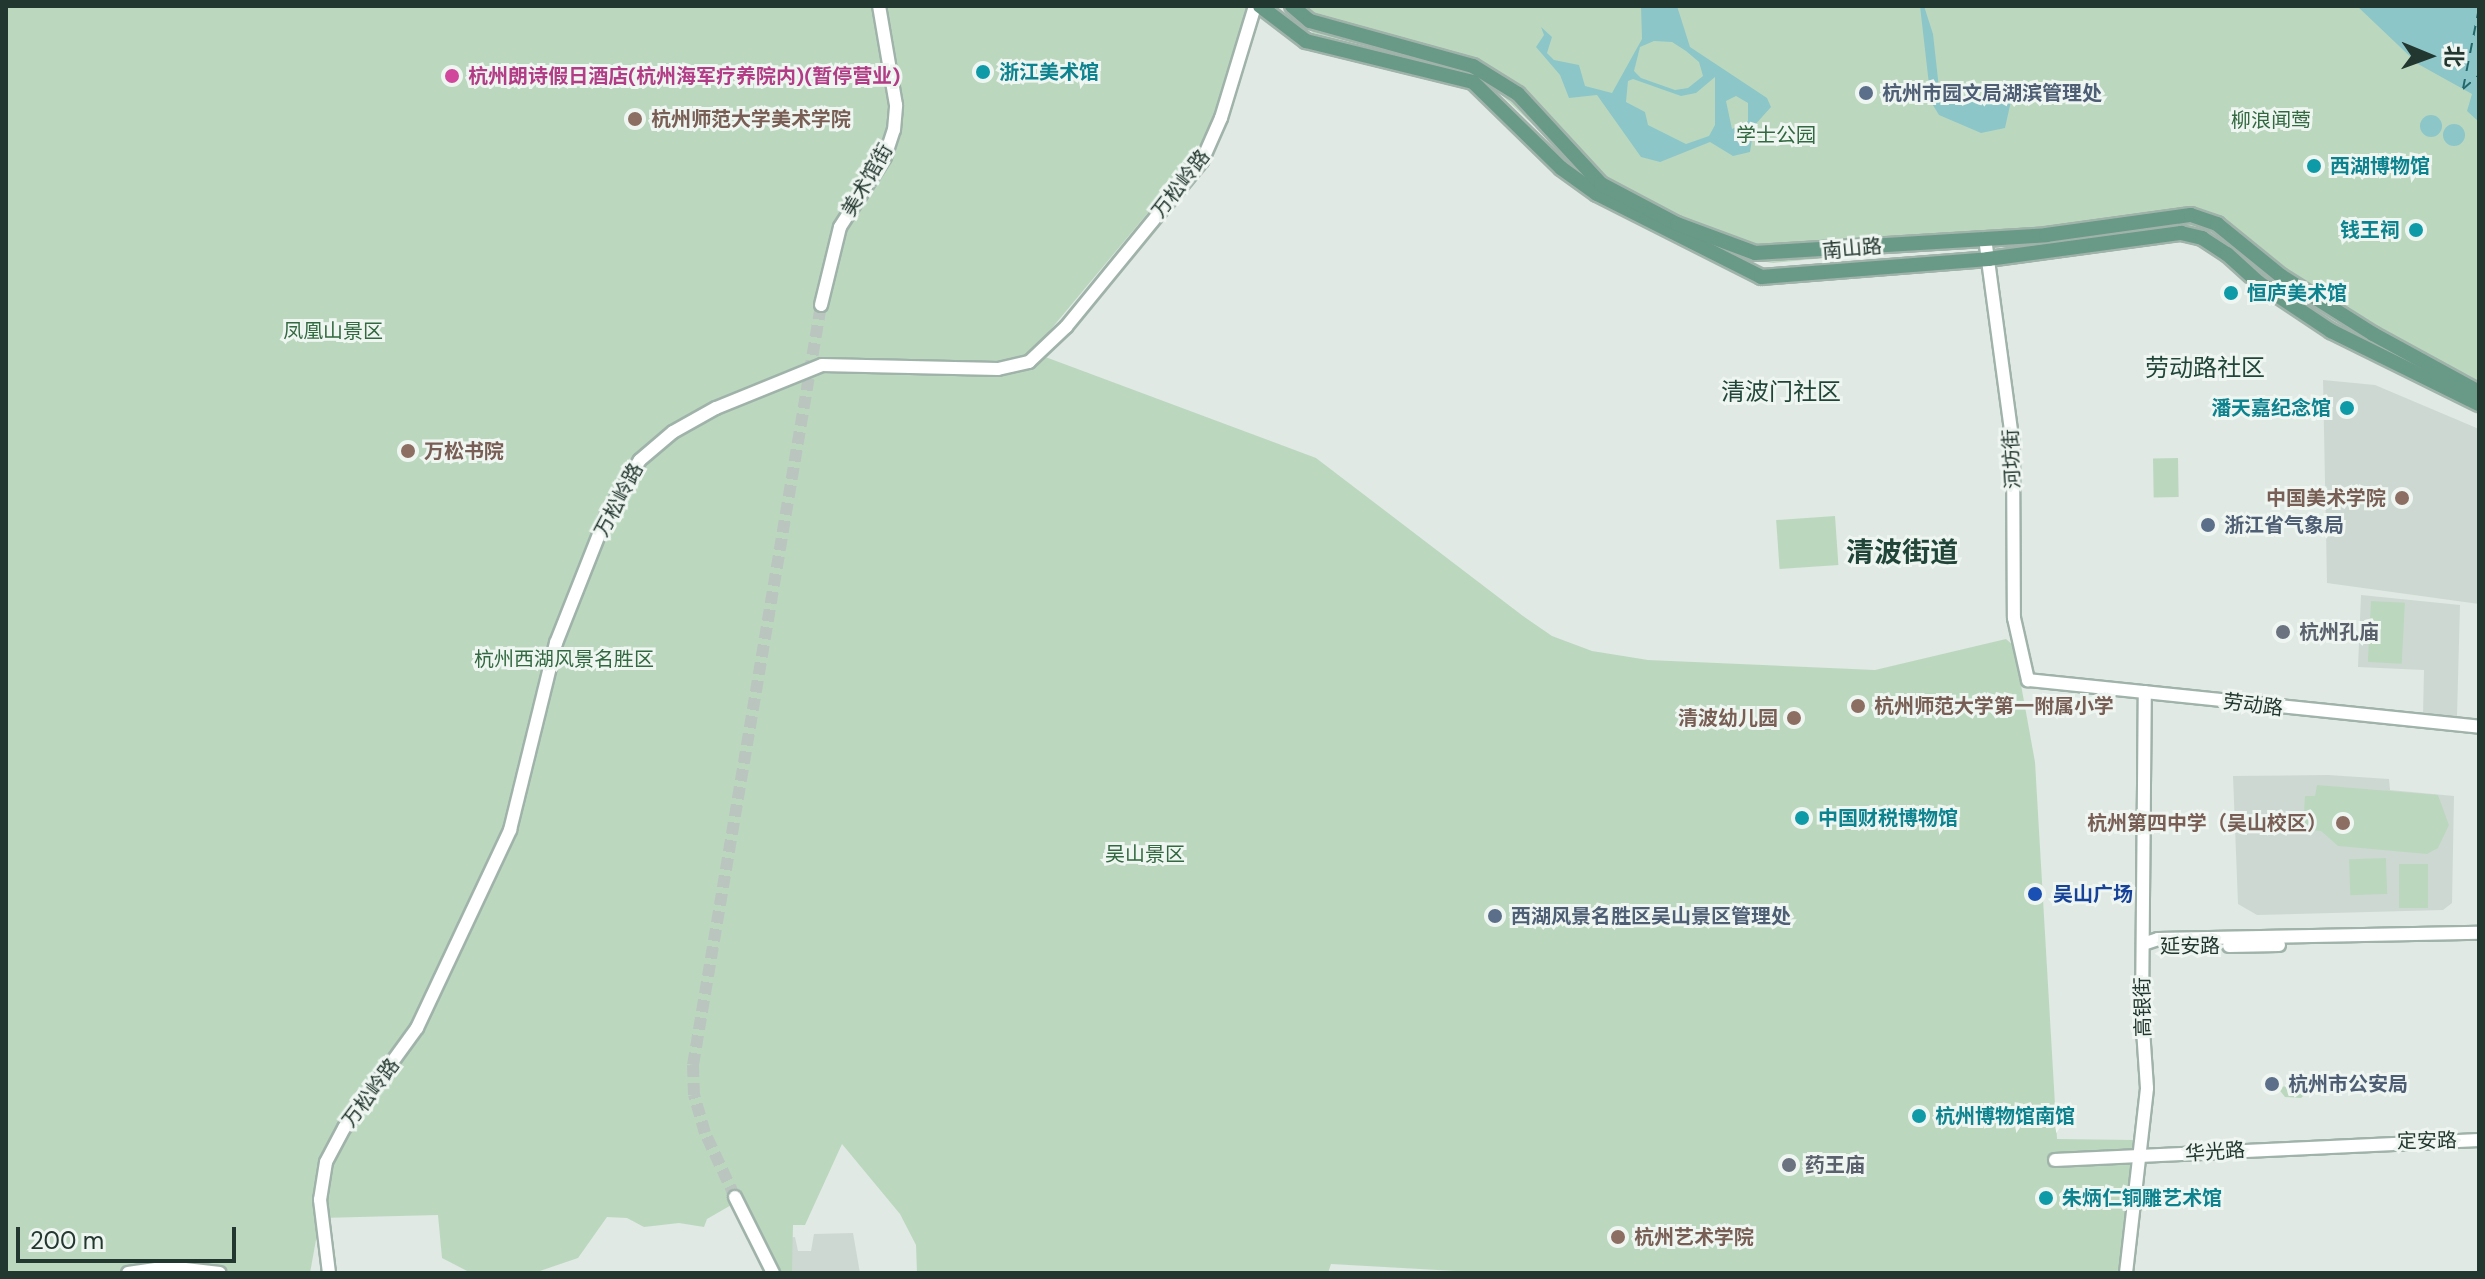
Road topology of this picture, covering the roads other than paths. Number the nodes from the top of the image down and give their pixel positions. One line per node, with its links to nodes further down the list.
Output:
1 (879, 6): 6 (street, 美术馆街)
2 (1258, 6): 5 (main road, 南山路); 22 (street, 万松岭路)
3 (1292, 6): 4 (main road, 南山路)
4 (1985, 238): 5 (street, 河坊街); 7 (main road, 南山路)
5 (1988, 259): 8 (main road, 南山路); 9 (street, 河坊街)
6 (821, 305)
7 (2479, 392)
8 (2479, 404)
9 (2028, 680): 10 (street, 劳动路)
10 (2145, 692): 11 (street, 劳动路); 14 (street, 高银街)
11 (2479, 727)
12 (2479, 933): 14 (street, 延安路)
13 (2479, 941): 14 (street, 延安路)
14 (2143, 944): 17 (street, 高银街)
15 (2479, 1140): 16 (street, 定安路)
16 (2375, 1141): 17 (street, 华光路)
17 (2137, 1158): 18 (street, 华光路); 24 (street, 高银街)
18 (2055, 1160)
19 (735, 1197): 23 (street)
20 (128, 1273): 21 (street)
21 (220, 1273)
22 (329, 1273)
23 (773, 1273)
24 (2126, 1273)

